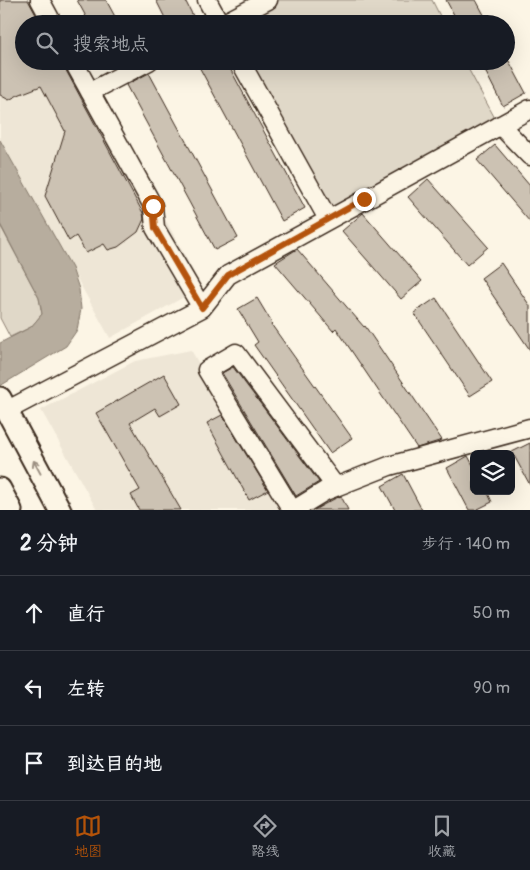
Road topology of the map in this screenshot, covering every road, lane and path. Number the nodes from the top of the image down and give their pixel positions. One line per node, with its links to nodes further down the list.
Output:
1 (40, 0): 4 (street)
2 (207, 0): 5 (street)
3 (268, 0): 6 (street)
4 (48, 15)
5 (216, 15)
6 (239, 15)
7 (78, 70): 10 (street)
8 (132, 70): 10 (street)
9 (245, 70): 14 (street)
10 (90, 92): 15 (street)
11 (530, 109): 12 (street)
12 (500, 125): 13 (street); 14 (street)
13 (530, 156)
14 (328, 219): 15 (street)
15 (202, 308): 16 (street)
16 (3, 404): 21 (main road, one-way to 16)
17 (530, 428): 18 (street)
18 (336, 487): 22 (street); 22 (street)
19 (0, 489): 20 (main road)
20 (11, 510)
21 (60, 510)
22 (293, 510)

